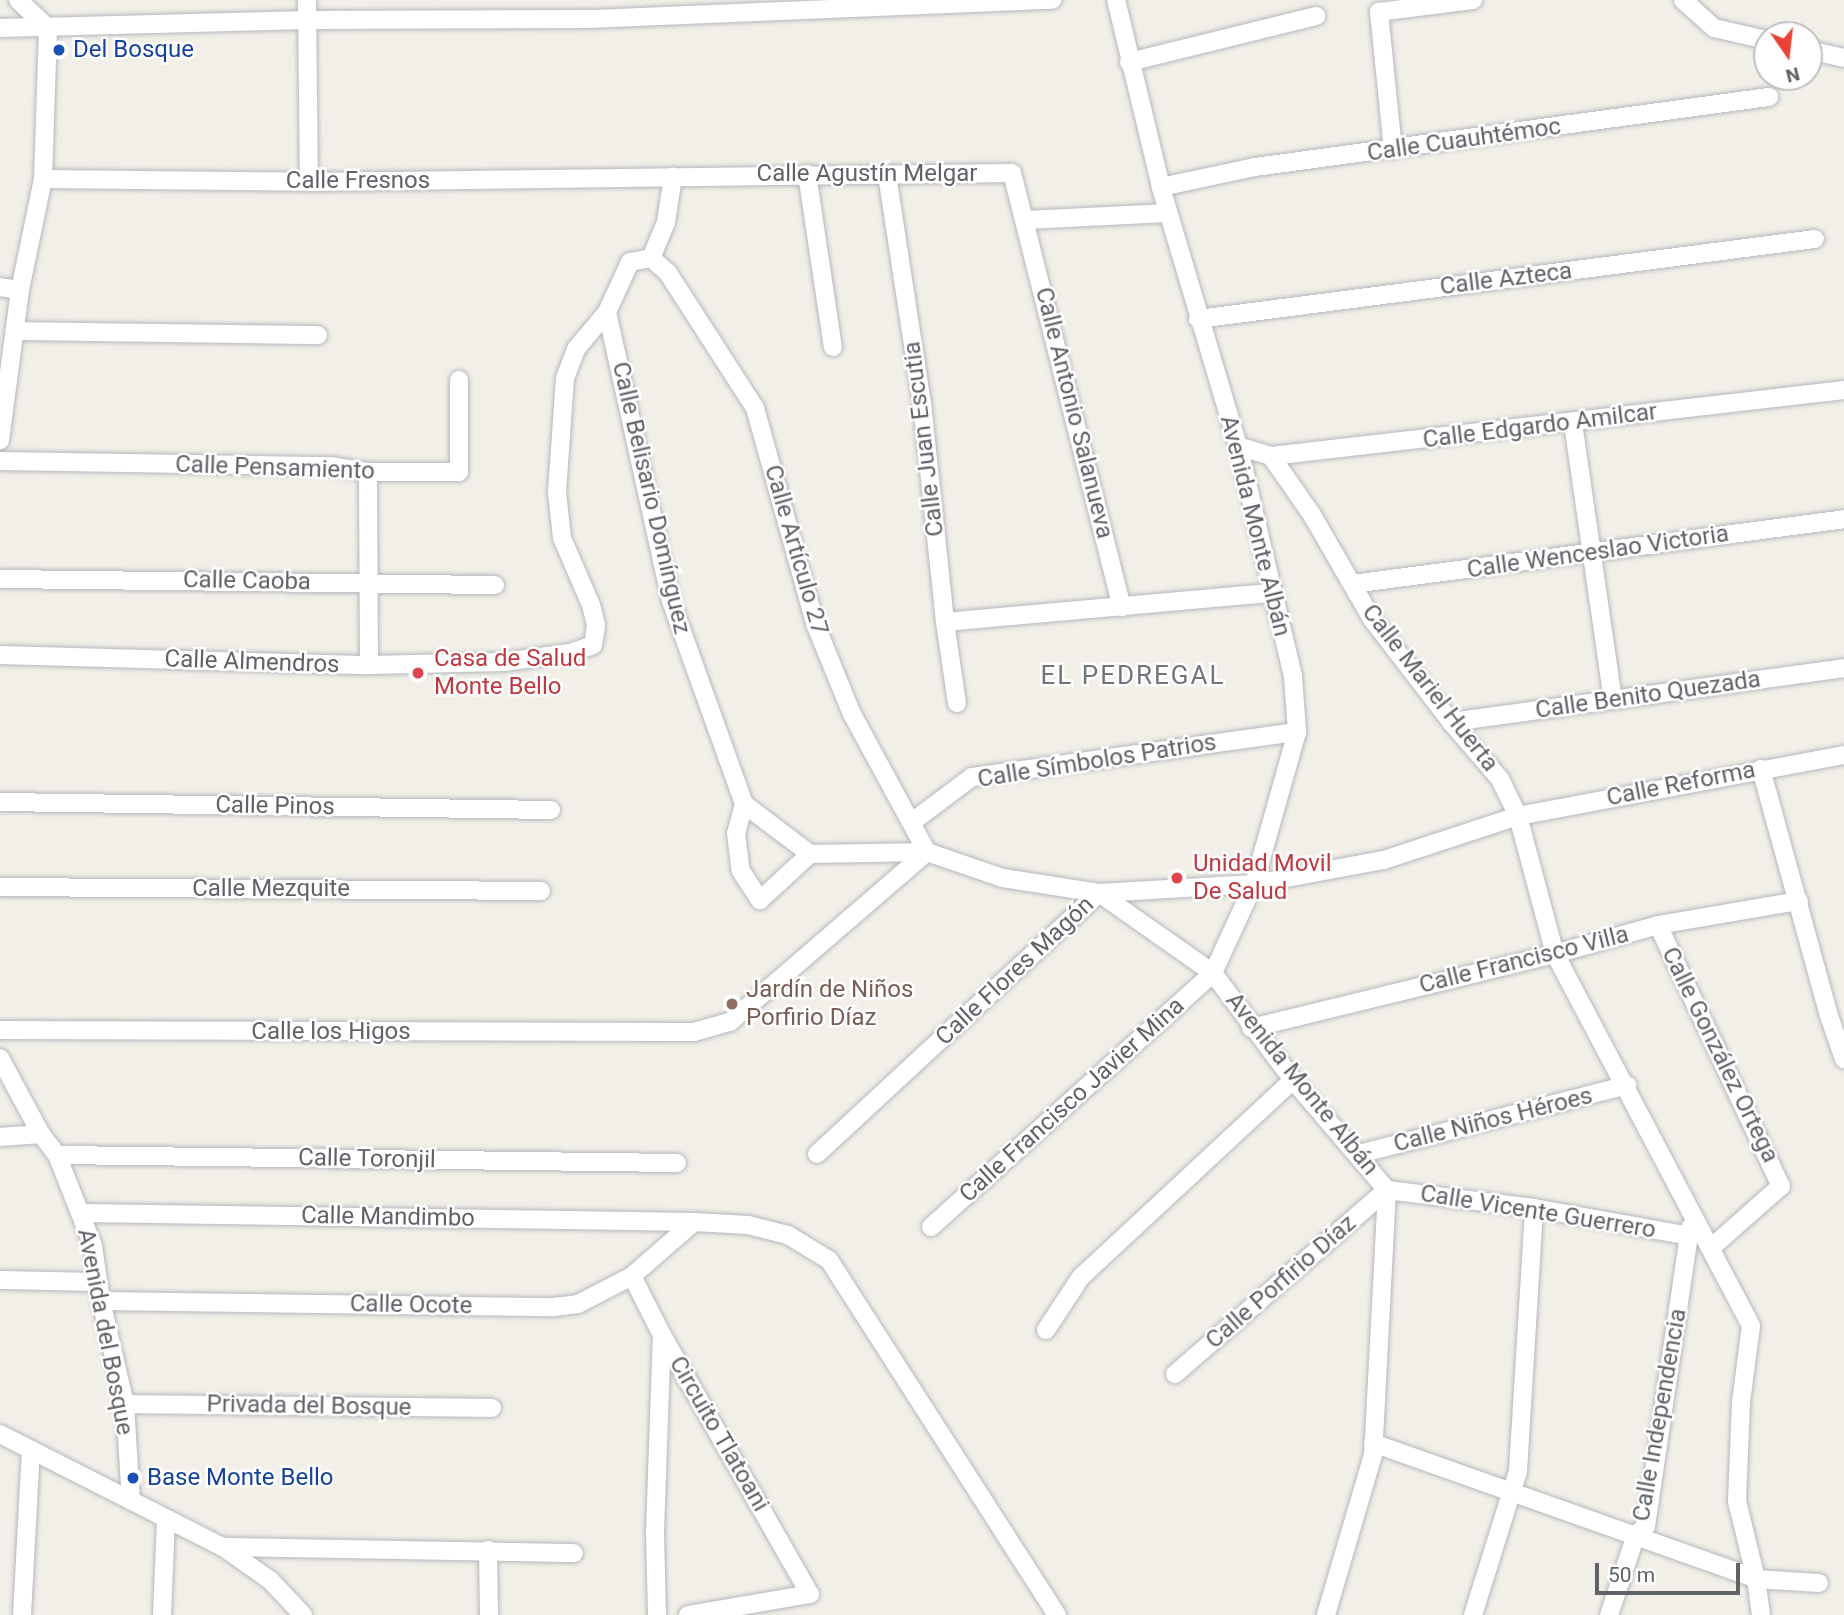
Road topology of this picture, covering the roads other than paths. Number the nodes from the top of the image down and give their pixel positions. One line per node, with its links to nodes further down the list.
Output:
1 (18, 0): 12 (street)
2 (307, 0): 10 (street)
3 (592, 0): 9 (street)
4 (1053, 0): 9 (street)
5 (1116, 0): 16 (street, Avenida Monte Albán)
6 (1473, 0): 18 (street)
7 (1688, 1): 13 (street)
8 (1316, 16): 16 (street)
9 (591, 19): 10 (street)
10 (307, 20): 12 (street); 23 (street)
11 (0, 28): 12 (street)
12 (47, 28): 22 (street)
13 (1753, 37)
14 (1823, 53): 15 (street)
15 (1844, 58)
16 (1129, 62): 24 (street, Avenida Monte Albán)
17 (1769, 97): 18 (street, Calle Cuauhtémoc)
18 (1393, 150): 24 (street, Calle Cuauhtémoc)
19 (807, 173): 20 (street, Calle Agustín Melgar); 21 (street, Calle Agustín Melgar); 35 (street)
20 (887, 175): 26 (street, Calle Agustín Melgar); 52 (street, Calle Juan Escutia)
21 (673, 177): 23 (street, Calle Fresnos); 28 (street)
22 (43, 179): 23 (street, Calle Fresnos); 30 (street)
23 (309, 182)
24 (1161, 187): 25 (street, Avenida Monte Albán)
25 (1168, 213): 26 (street); 32 (street, Avenida Monte Albán)
26 (1026, 220): 51 (street, Calle Antonio Salanueva)
27 (1815, 239): 32 (street, Calle Azteca)
28 (651, 258): 31 (street); 66 (street, Calle Artículo 27)
29 (0, 287): 30 (street)
30 (20, 290): 33 (street)
31 (607, 312): 54 (street, Calle Almendros); 63 (street, Calle Belisario Domínguez)
32 (1198, 319): 40 (street, Avenida Monte Albán)
33 (15, 331): 34 (street); 39 (street)
34 (318, 335)
35 (833, 347)
36 (459, 380): 43 (street, Calle Pensamiento)
37 (1844, 390): 38 (street, Calle Edgardo Amilcar)
38 (1573, 423): 41 (street, Calle Edgardo Amilcar); 45 (street)
39 (0, 440)
40 (1238, 446): 41 (street, Calle Edgardo Amilcar); 50 (street, Avenida Monte Albán)
41 (1271, 456): 48 (street, Calle Mariel Huerta)
42 (0, 461): 43 (street, Calle Pensamiento)
43 (368, 471): 47 (street)
44 (1844, 519): 45 (street, Calle Wenceslao Victoria)
45 (1592, 554): 48 (street, Calle Wenceslao Victoria); 56 (street)
46 (0, 579): 47 (street, Calle Caoba)
47 (370, 582): 49 (street, Calle Caoba); 54 (street)
48 (1352, 584): 58 (street, Calle Mariel Huerta)
49 (495, 585)
50 (1272, 593): 51 (street); 59 (street, Avenida Monte Albán)
51 (1122, 607): 52 (street)
52 (944, 622): 57 (street, Calle Juan Escutia)
53 (0, 655): 54 (street, Calle Almendros)
54 (369, 665)
55 (1844, 668): 56 (street, Calle Benito Quezada)
56 (1613, 699): 58 (street, Calle Benito Quezada)
57 (957, 703)
58 (1451, 722): 65 (street, Calle Mariel Huerta)
59 (1297, 732): 66 (street, Calle Símbolos Patrios); 69 (street, Avenida Monte Albán)
60 (1844, 755): 61 (street, Calle Reforma)
61 (1761, 769): 65 (street, Calle Reforma); 73 (street)
62 (0, 802): 64 (street, Calle Pinos)
63 (744, 804): 68 (street); 68 (street)
64 (551, 810)
65 (1518, 816): 69 (street, Calle Reforma); 75 (street, Calle Mariel Huerta)
66 (912, 822): 67 (street, Calle Artículo 27)
67 (927, 852): 68 (street); 72 (street); 79 (street, Calle los Higos)
68 (810, 854)
69 (1254, 884): 72 (street, Calle Flores Magón); 76 (street, Avenida Monte Albán)
70 (0, 887): 71 (street, Calle Mezquite)
71 (541, 891)
72 (1099, 893): 76 (street); 86 (street, Calle Flores Magón)
73 (1799, 901): 74 (street, Calle Francisco Villa); 77 (street)
74 (1658, 925): 75 (street, Calle Francisco Villa); 97 (street, Calle González Ortega)
75 (1555, 954): 78 (street, Calle Francisco Villa); 83 (street, Calle Mariel Huerta)
76 (1213, 972): 78 (street, Avenida Monte Albán); 95 (street, Calle Francisco Javier Mina)
77 (1836, 1012): 81 (street)
78 (1251, 1027): 82 (street, Avenida Monte Albán)
79 (0, 1030)
80 (0, 1058): 84 (street, Avenida del Bosque)
81 (1844, 1059)
82 (1293, 1080): 87 (street, Avenida Monte Albán); 102 (street)
83 (1627, 1085): 87 (street, Calle Niños Héroes); 92 (street, Calle Mariel Huerta)
84 (41, 1134): 85 (street); 88 (street, Avenida del Bosque)
85 (0, 1137)
86 (817, 1154)
87 (1359, 1154): 90 (street, Avenida Monte Albán)
88 (57, 1155): 89 (street, Calle Toronjil); 93 (street, Avenida del Bosque)
89 (677, 1163)
90 (1387, 1190): 91 (street, Calle Vicente Guerrero); 104 (street, Calle Porfirio Díaz); 108 (street, Avenida Monte Albán)
91 (1535, 1208): 96 (street, Calle Vicente Guerrero); 110 (street)
92 (1691, 1210): 96 (street, Calle Independencia); 97 (street)
93 (82, 1213): 94 (street, Calle Mandimbo); 100 (street, Avenida del Bosque)
94 (694, 1222): 98 (street, Calle Ocote); 125 (street, Calle Mandimbo)
95 (931, 1227)
96 (1689, 1236): 113 (street, Calle Independencia)
97 (1711, 1248): 117 (street)
98 (632, 1276): 101 (street, Calle Ocote); 103 (street)
99 (0, 1280): 100 (street)
100 (98, 1282): 101 (street, Avenida del Bosque)
101 (101, 1301): 105 (street, Avenida del Bosque)
102 (1046, 1330)
103 (662, 1335): 123 (street, Circuito Tlatoani); 124 (street, Circuito Tlatoani)
104 (1175, 1374)
105 (125, 1404): 106 (street, Privada del Bosque); 111 (street, Avenida del Bosque)
106 (492, 1408)
107 (0, 1433): 109 (street)
108 (1373, 1443): 110 (street); 126 (street, Avenida Monte Albán)
109 (31, 1451): 111 (street); 119 (street)
110 (1509, 1492): 113 (street); 127 (street)
111 (131, 1501): 112 (street)
112 (166, 1521): 114 (street); 120 (street)
113 (1636, 1535): 117 (street); 128 (street, Calle Independencia)
114 (223, 1547): 115 (street); 121 (street)
115 (488, 1550): 116 (street); 122 (street)
116 (574, 1553)
117 (1756, 1579): 118 (street); 129 (street)
118 (1819, 1583)
119 (22, 1615)
120 (162, 1615)
121 (303, 1615)
122 (489, 1615)
123 (657, 1615)
124 (688, 1615)
125 (1057, 1615)
126 (1326, 1615)
127 (1473, 1615)
128 (1609, 1615)
129 (1761, 1615)

